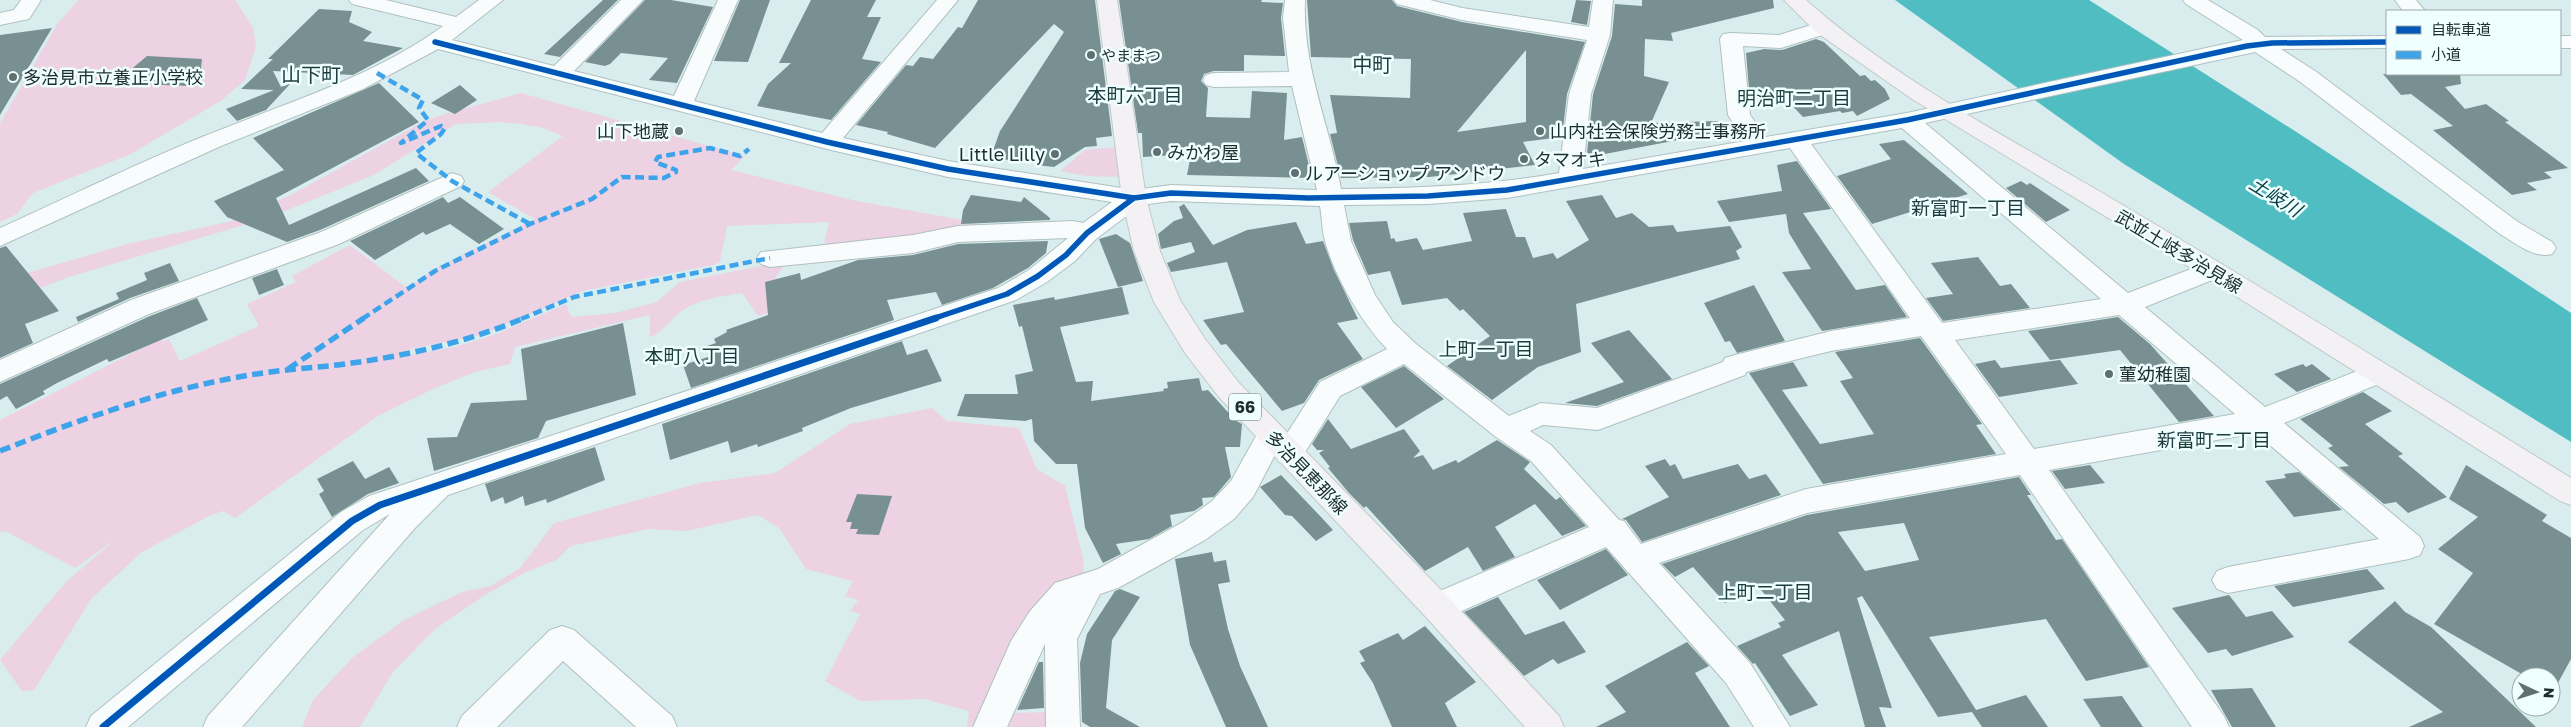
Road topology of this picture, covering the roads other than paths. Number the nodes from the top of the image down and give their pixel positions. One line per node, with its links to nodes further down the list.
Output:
1 (32, 0): 16 (street)
2 (359, 0): 17 (street)
3 (494, 0): 17 (street)
4 (633, 0): 23 (street)
5 (728, 0): 26 (street)
6 (948, 0): 30 (street)
7 (1107, 0): 35 (main road, 多治見恵那線 / 66)
8 (1294, 0): 24 (street)
9 (1404, 0): 19 (street)
10 (1603, 0): 19 (street)
11 (1794, 0): 18 (main road, 武並土岐多治見線)
12 (2193, 0): 21 (street)
13 (2231, 0): 21 (street)
14 (2405, 0): 15 (street)
15 (2413, 10)
16 (0, 19)
17 (461, 24): 20 (street)
18 (1824, 27): 27 (main road, 武並土岐多治見線); 31 (street)
19 (1599, 35): 32 (street)
20 (435, 42): 23 (street); 37 (street)
21 (2252, 42): 22 (street); 27 (street); 38 (street)
22 (2386, 42)
23 (558, 74): 26 (street)
24 (1300, 79): 25 (street); 34 (street)
25 (1214, 80)
26 (681, 106): 30 (street)
27 (1958, 109): 28 (street); 40 (main road, 武並土岐多治見線)
28 (1908, 120): 29 (street); 41 (street)
29 (1795, 138): 31 (street); 42 (street)
30 (827, 142): 35 (street)
31 (1759, 144): 32 (street)
32 (1570, 178): 34 (street)
33 (452, 180): 44 (street)
34 (1332, 197): 35 (street); 43 (street)
35 (1134, 198): 36 (street); 48 (main road, 多治見恵那線 / 66)
36 (1087, 233): 39 (street); 50 (street)
37 (0, 238)
38 (2543, 248)
39 (770, 258)
40 (2213, 270): 41 (street); 45 (main road, 武並土岐多治見線)
41 (2123, 305): 42 (street); 46 (street)
42 (1931, 329): 47 (street); 49 (street)
43 (1406, 351): 47 (street); 48 (street)
44 (0, 372)
45 (2378, 373): 46 (street); 51 (main road, 武並土岐多治見線)
46 (2260, 421): 49 (street); 54 (street)
47 (1506, 430): 52 (street)
48 (1280, 445): 55 (street); 56 (main road, 多治見恵那線 / 66)
49 (2027, 462): 53 (street); 65 (street)
50 (444, 485): 57 (street); 58 (street)
51 (2571, 493)
52 (1613, 530): 53 (street); 56 (street)
53 (1637, 558): 64 (street)
54 (2228, 580)
55 (1090, 583): 61 (street); 62 (street)
56 (1437, 607): 63 (main road, 多治見恵那線 / 66)
57 (103, 727)
58 (220, 727)
59 (474, 727): 60 (street)
60 (660, 727)
61 (990, 727)
62 (1063, 727)
63 (1547, 727)
64 (1773, 727)
65 (2212, 727)

